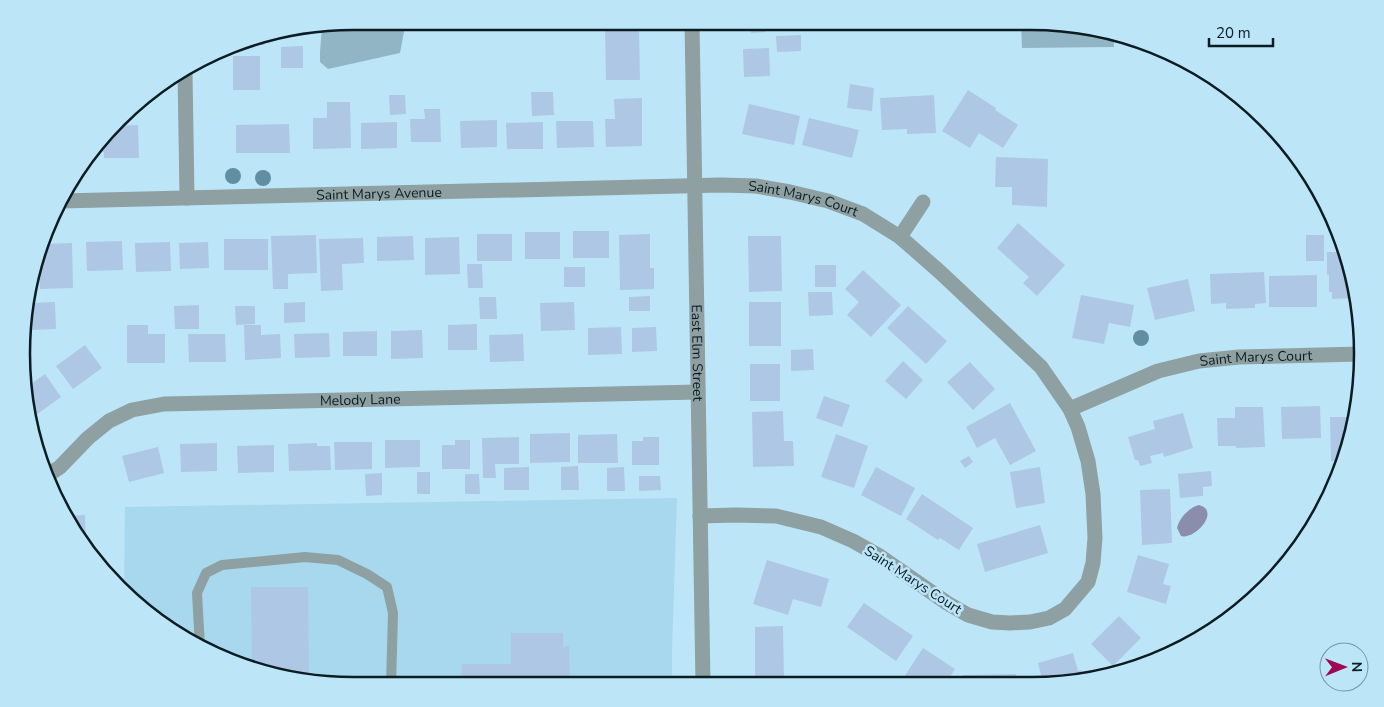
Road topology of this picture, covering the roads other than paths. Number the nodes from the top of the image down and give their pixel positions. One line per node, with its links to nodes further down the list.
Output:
1 (692, 30): 3 (street, East Elm Street)
2 (185, 78): 4 (street)
3 (695, 186): 4 (street, Saint Marys Avenue); 7 (street, Saint Marys Court); 9 (street, East Elm Street)
4 (187, 198): 5 (street, Saint Marys Avenue)
5 (68, 201)
6 (923, 202): 7 (street)
7 (900, 237): 10 (street, Saint Marys Court)
8 (1354, 354): 10 (street, Saint Marys Court)
9 (698, 392): 11 (street, Melody Lane); 12 (street, East Elm Street)
10 (1070, 409): 12 (street, Saint Marys Court)
11 (53, 472)
12 (700, 516): 15 (street, East Elm Street)
13 (200, 638): 14 (lane)
14 (391, 677)
15 (703, 677)

